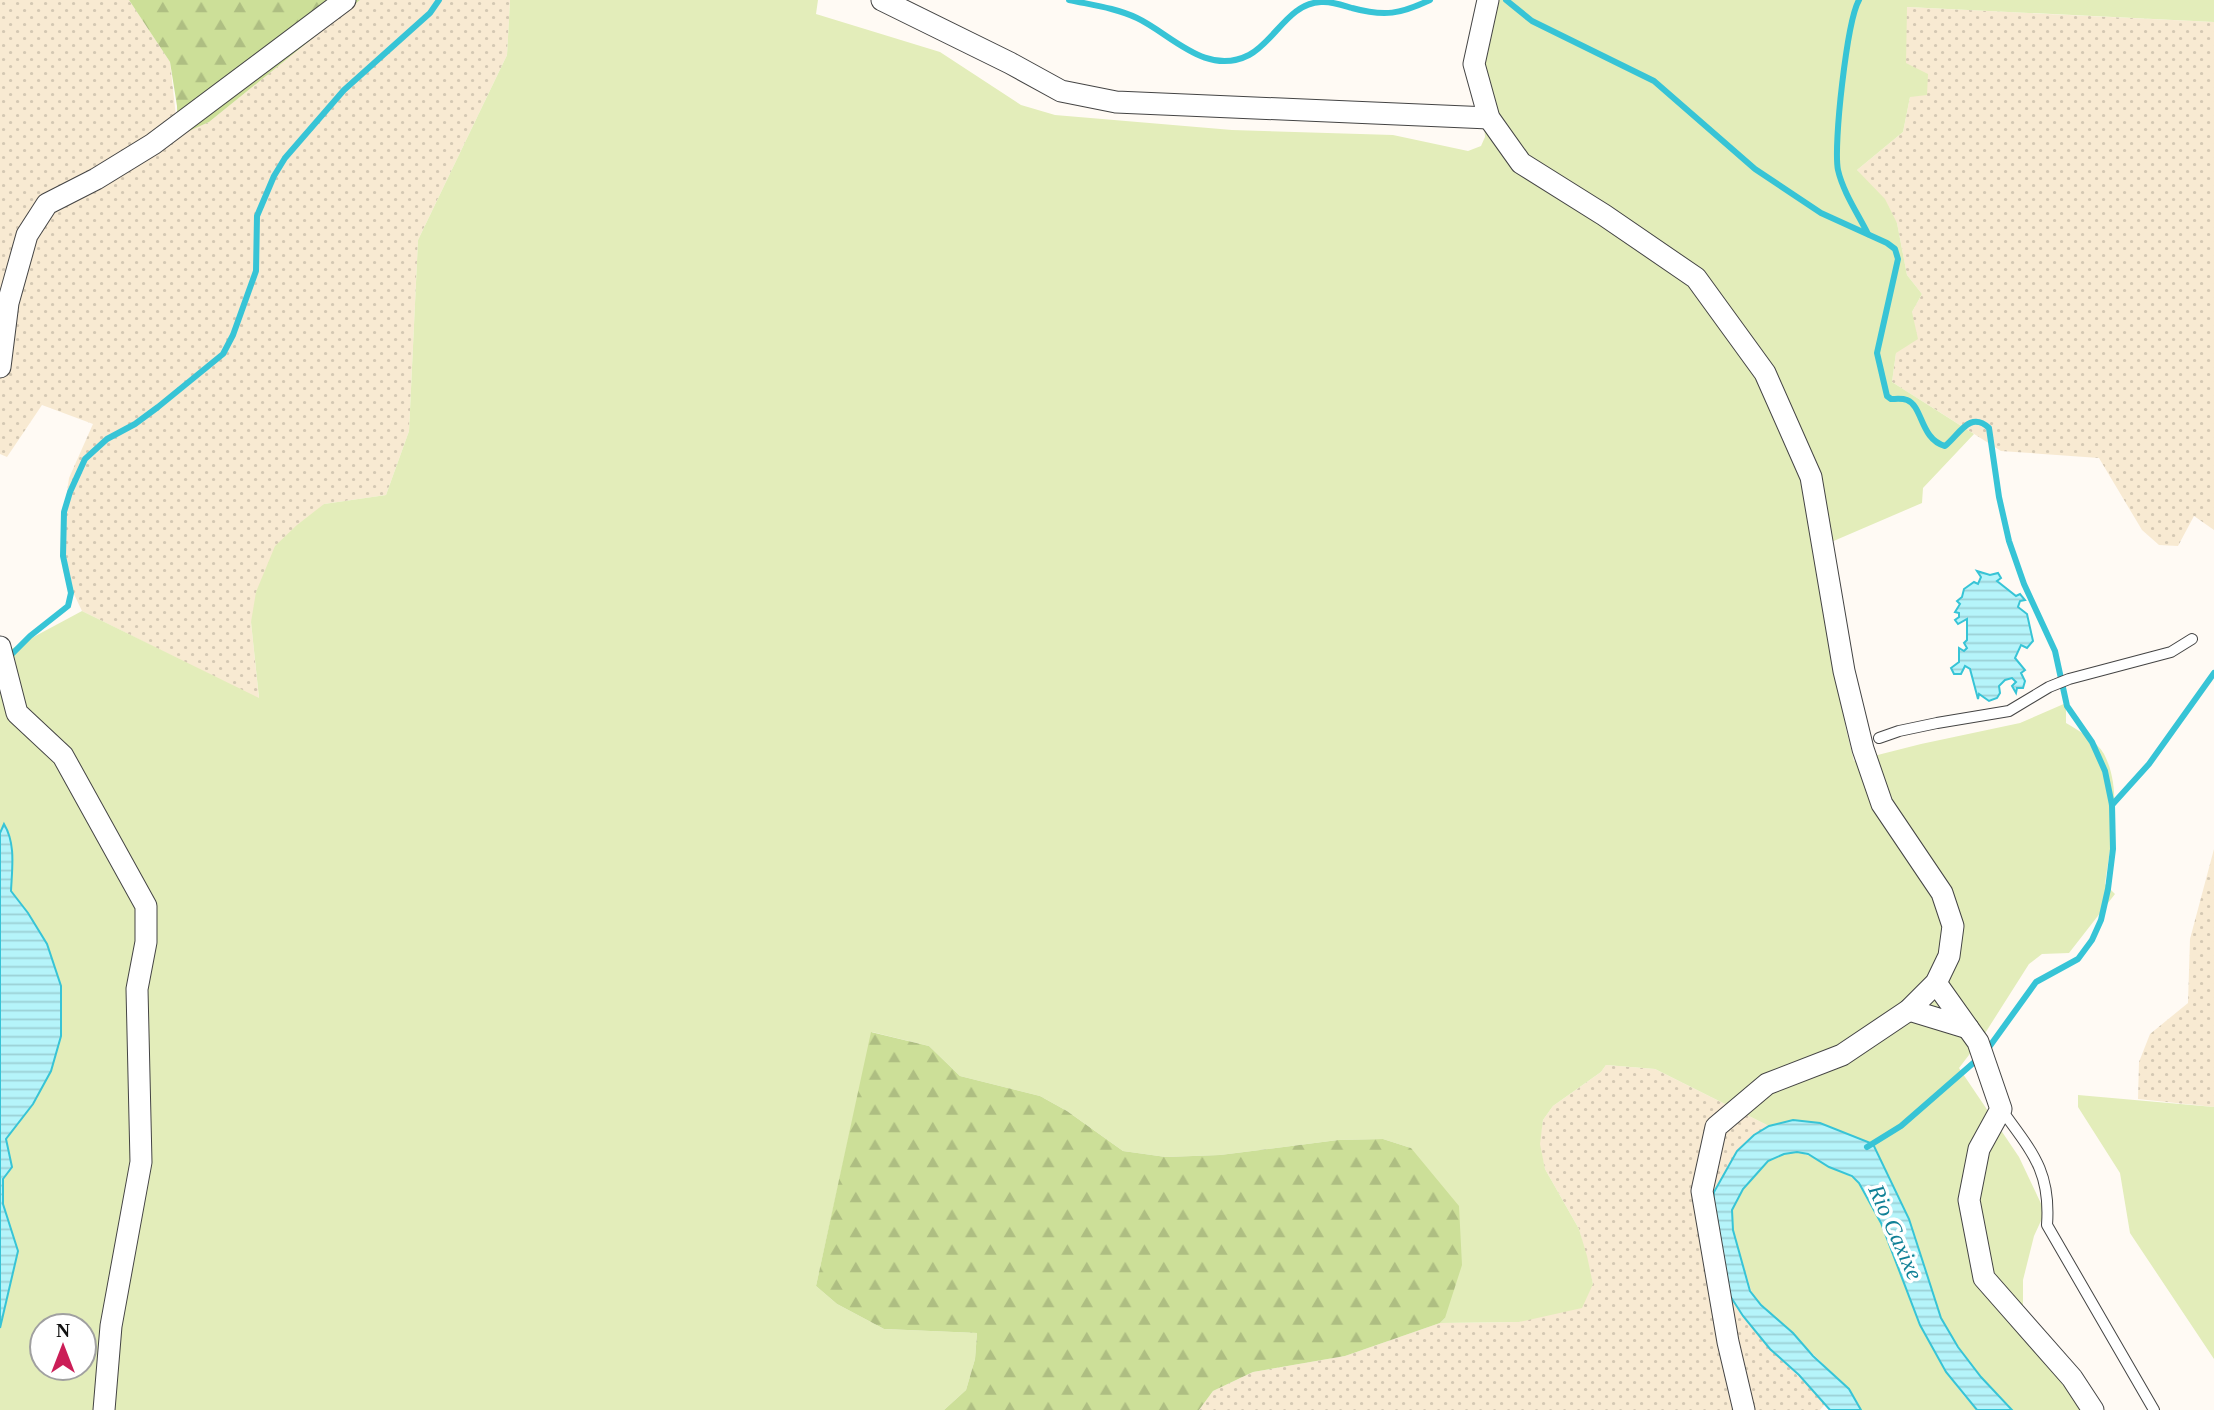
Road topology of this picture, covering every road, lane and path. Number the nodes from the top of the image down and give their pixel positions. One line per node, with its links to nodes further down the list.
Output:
1 (345, 0): 5 (street)
2 (882, 0): 4 (street)
3 (1488, 0): 4 (street)
4 (1489, 118): 8 (street)
5 (0, 367)
6 (2192, 639): 8 (lane)
7 (0, 647): 13 (street)
8 (1867, 739): 9 (street)
9 (1936, 983): 10 (street); 11 (street)
10 (1909, 1010): 11 (street); 14 (street)
11 (1973, 1035): 12 (street)
12 (2001, 1109): 15 (street); 16 (lane)
13 (104, 1410)
14 (1744, 1410)
15 (2093, 1410)
16 (2154, 1410)

